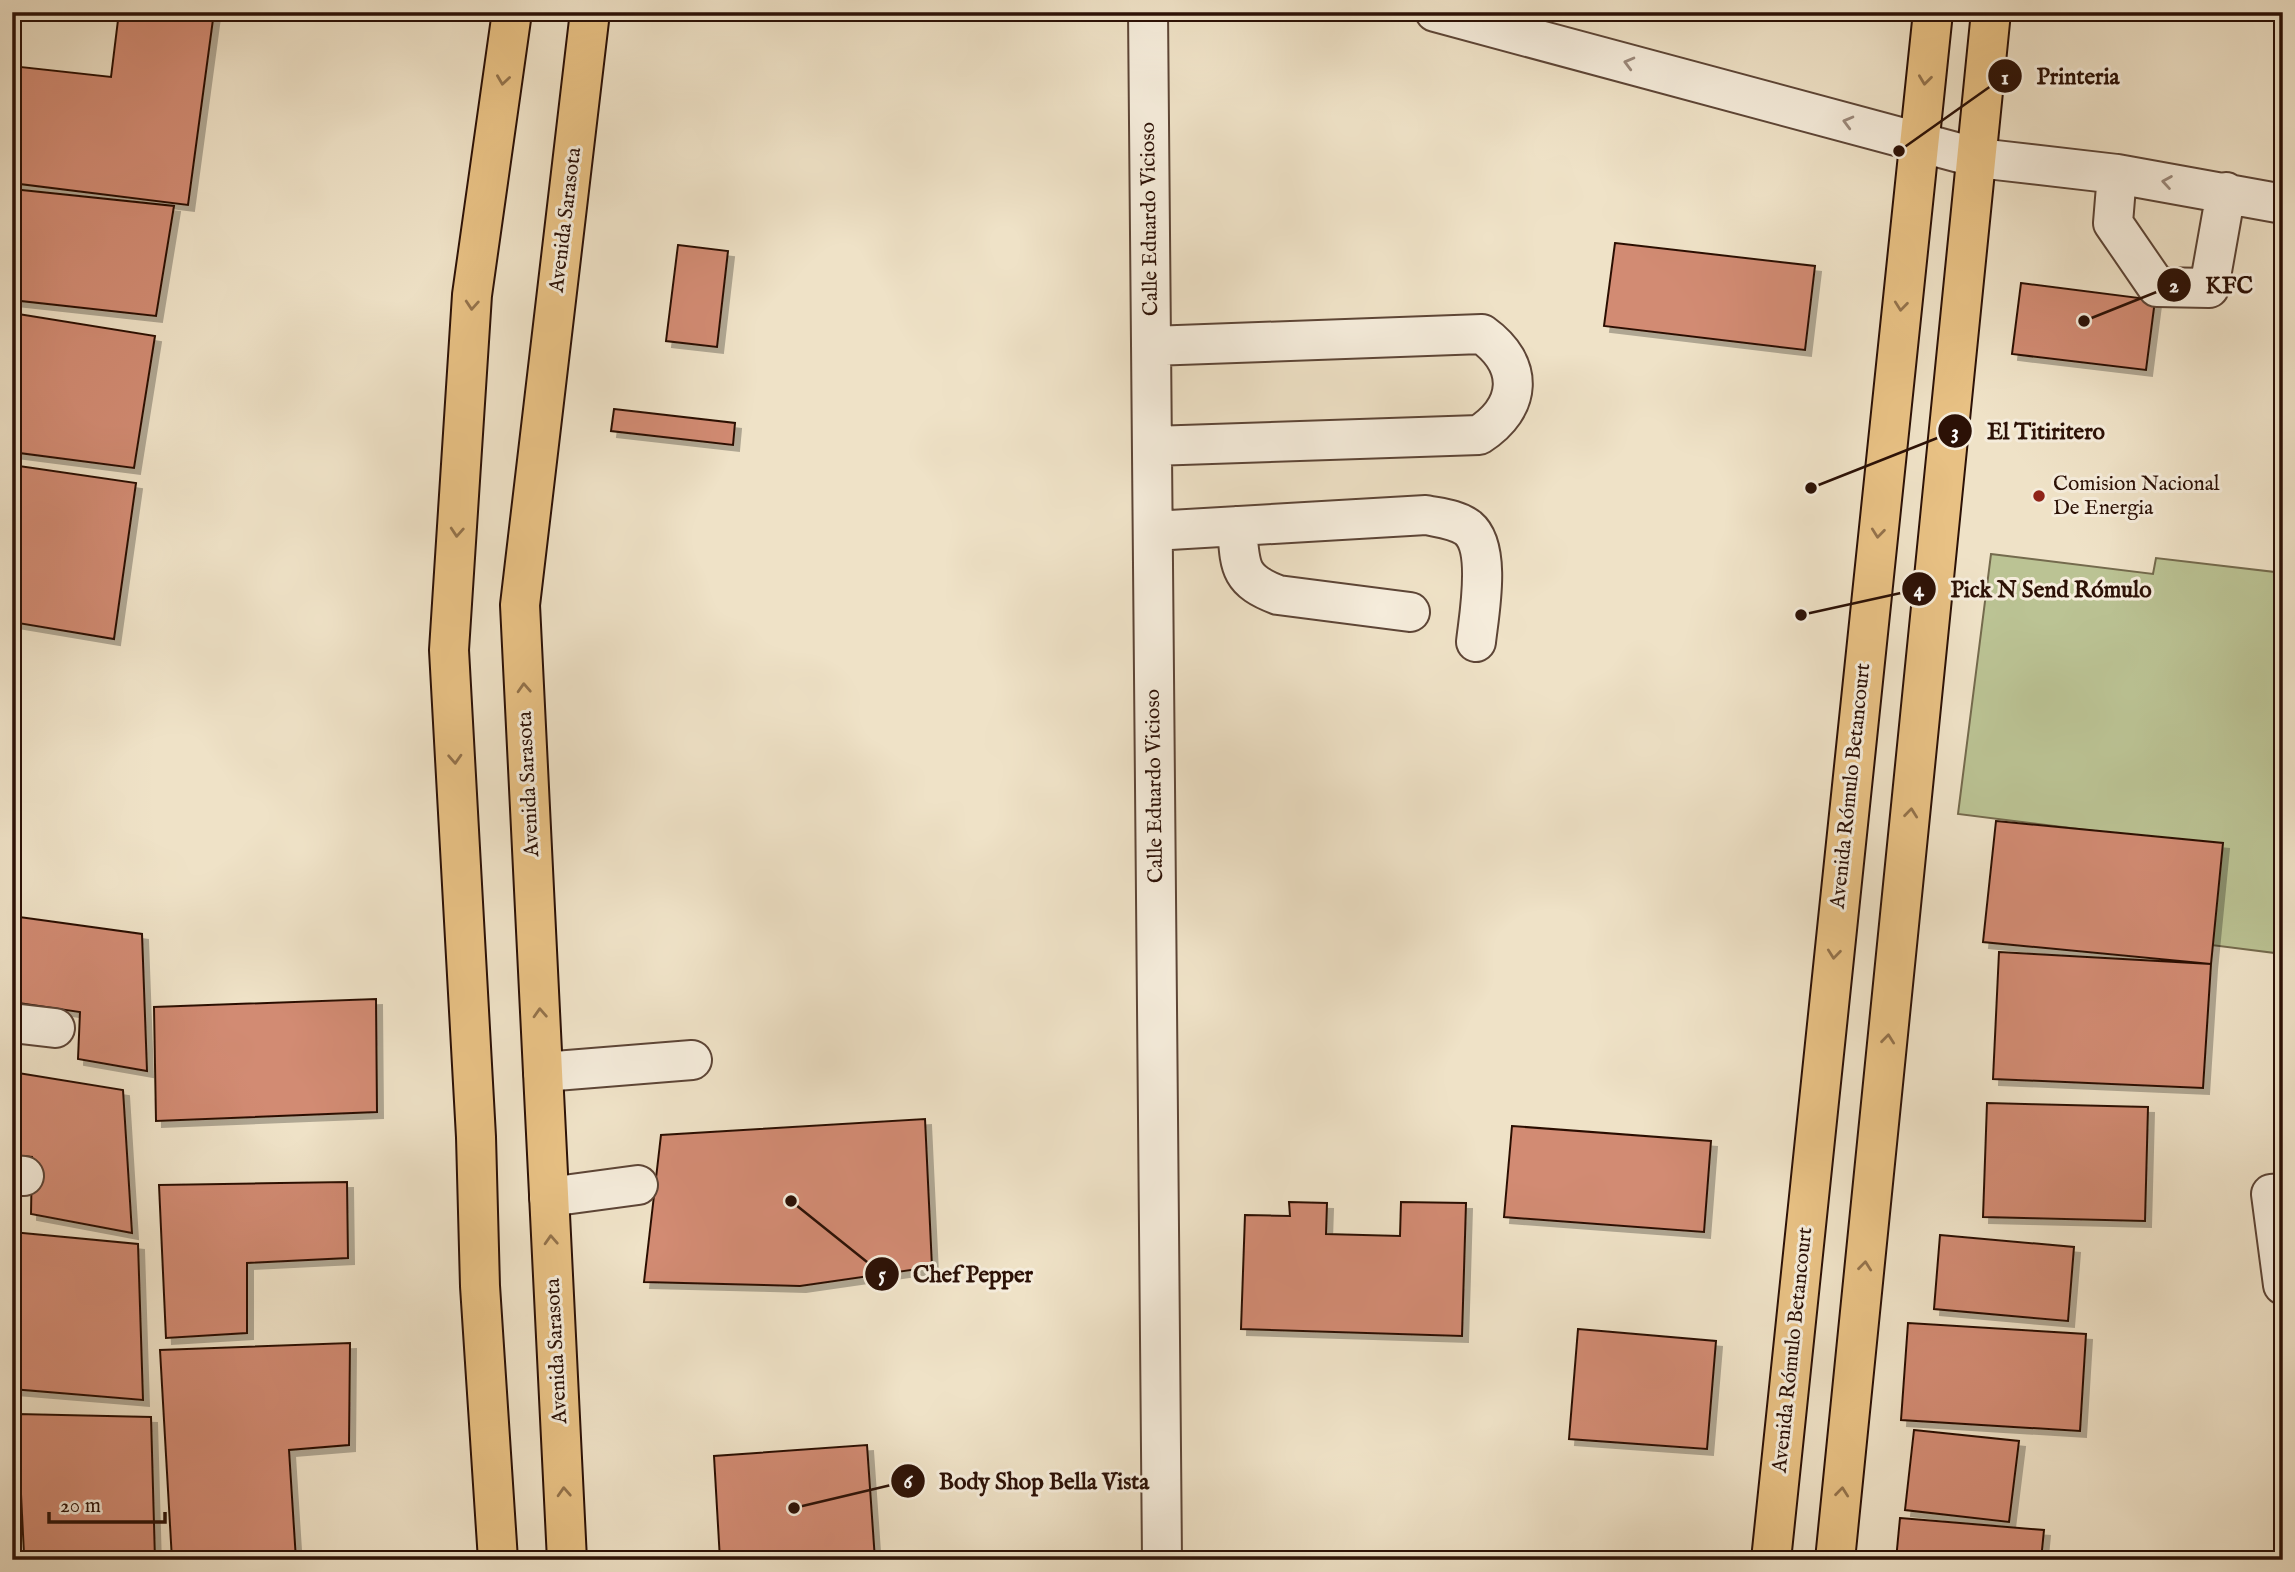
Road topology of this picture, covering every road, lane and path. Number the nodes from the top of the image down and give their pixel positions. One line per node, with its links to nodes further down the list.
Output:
1 (512, 12): 26 (main road, one-way to 26)
2 (590, 12): 21 (main road, Avenida Sarasota, one-way to 2)
3 (1148, 12): 12 (street, Calle Eduardo Vicioso)
4 (1933, 12): 7 (main road, Avenida Rómulo Betancourt, one-way to 7)
5 (1991, 12): 8 (main road)
6 (1445, 13): 7 (street, one-way to 6)
7 (1918, 141): 8 (street); 29 (main road, Avenida Rómulo Betancourt, one-way to 29)
8 (1978, 158): 9 (street); 30 (main road, one-way to 8)
9 (2117, 174): 10 (street, one-way to 9); 10 (street)
10 (2225, 192): 11 (street)
11 (2283, 204)
12 (1151, 346): 13 (street, Calle Eduardo Vicioso); 13 (street)
13 (1152, 446): 15 (street, Calle Eduardo Vicioso)
14 (1237, 526): 15 (street); 16 (street); 17 (street)
15 (1153, 531): 28 (street, Calle Eduardo Vicioso)
16 (1410, 612)
17 (1476, 642)
18 (12, 1023): 19 (street)
19 (55, 1028)
20 (692, 1060): 21 (street)
21 (543, 1072): 24 (main road, Avenida Sarasota)
22 (638, 1185): 24 (street)
23 (2283, 1193): 25 (street)
24 (549, 1197): 27 (main road, Avenida Sarasota, one-way to 24)
25 (2283, 1285)
26 (498, 1560)
27 (567, 1560)
28 (1162, 1560)
29 (1771, 1560)
30 (1835, 1560)

